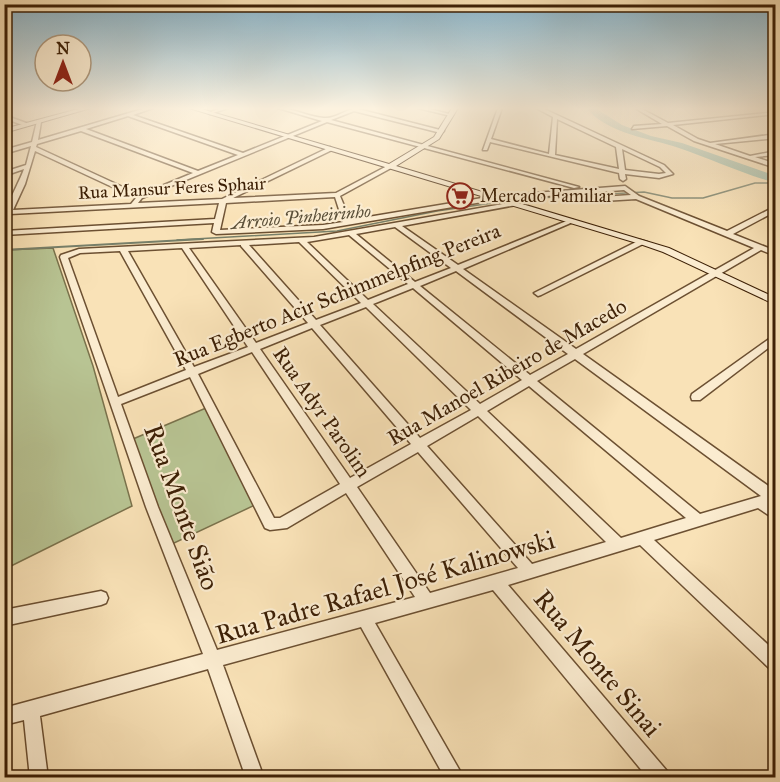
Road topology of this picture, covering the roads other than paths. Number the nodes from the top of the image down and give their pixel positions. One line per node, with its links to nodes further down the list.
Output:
1 (122, 144): 24 (street)
2 (213, 144): 17 (street)
3 (268, 144): 17 (street)
4 (315, 144): 13 (street)
5 (417, 144): 12 (street)
6 (487, 144): 14 (street)
7 (508, 144): 18 (street)
8 (553, 144): 18 (street)
9 (709, 144): 19 (street)
10 (35, 145): 15 (street); 20 (street); 29 (street)
11 (619, 145): 23 (street); 23 (street)
12 (423, 146): 21 (street); 26 (street)
13 (330, 149): 21 (street); 32 (street)
14 (485, 149)
15 (4, 152)
16 (776, 153): 19 (street)
17 (243, 155): 24 (street)
18 (552, 155): 23 (street)
19 (747, 157): 22 (street)
20 (28, 166): 25 (street); 36 (street)
21 (389, 166): 28 (street); 30 (street)
22 (776, 166)
23 (622, 172): 27 (street)
24 (198, 173): 29 (street)
25 (4, 174)
26 (585, 190): 27 (street); 30 (street)
27 (630, 193): 31 (street); 42 (street)
28 (337, 195): 32 (street, Rua Mansur Feres Sphair); 40 (street)
29 (140, 197): 34 (street)
30 (496, 199): 33 (street); 40 (street)
31 (586, 200)
32 (223, 201): 34 (street, Rua Mansur Feres Sphair); 37 (street)
33 (513, 204): 38 (street); 39 (street)
34 (133, 205): 36 (street, Rua Mansur Feres Sphair)
35 (776, 208): 42 (street)
36 (6, 214)
37 (219, 221): 40 (street); 41 (street)
38 (571, 221): 44 (street); 50 (street, Rua Egberto Acir Schimmelpfing Pereira)
39 (397, 225): 40 (street); 50 (street)
40 (349, 228): 43 (street); 52 (street)
41 (4, 233)
42 (728, 234): 47 (street)
43 (301, 240): 45 (street); 55 (street)
44 (643, 242): 51 (street); 53 (street)
45 (244, 244): 46 (street); 56 (street)
46 (184, 246): 48 (street); 58 (street, Rua Adyr Parolim)
47 (761, 248): 49 (street); 51 (street, Rua Manoel Ribeiro de Macedo)
48 (123, 249): 60 (street); 63 (street, Rua Monte Sião)
49 (776, 254)
50 (457, 268): 52 (street, Rua Egberto Acir Schimmelpfing Pereira); 59 (street)
51 (717, 274): 54 (street); 59 (street, Rua Manoel Ribeiro de Macedo)
52 (415, 285): 55 (street, Rua Egberto Acir Schimmelpfing Pereira); 61 (street)
53 (538, 293)
54 (776, 302)
55 (368, 303): 56 (street, Rua Egberto Acir Schimmelpfing Pereira); 64 (street)
56 (314, 324): 58 (street, Rua Egberto Acir Schimmelpfing Pereira); 65 (street)
57 (776, 337): 62 (street)
58 (253, 348): 60 (street, Rua Egberto Acir Schimmelpfing Pereira); 66 (street, Rua Adyr Parolim)
59 (577, 354): 61 (street, Rua Manoel Ribeiro de Macedo); 67 (street)
60 (192, 372): 63 (street, Rua Egberto Acir Schimmelpfing Pereira); 66 (street, Rua Manoel Ribeiro de Macedo)
61 (530, 382): 64 (street, Rua Manoel Ribeiro de Macedo); 69 (street)
62 (696, 397)
63 (117, 402): 78 (street, Rua Monte Sião)
64 (479, 411): 65 (street, Rua Manoel Ribeiro de Macedo); 71 (street)
65 (420, 444): 66 (street, Rua Manoel Ribeiro de Macedo); 72 (street)
66 (350, 485): 75 (street, Rua Adyr Parolim)
67 (769, 498): 68 (street); 69 (street, Rua Padre Rafael José Kalinowski)
68 (776, 514)
69 (699, 521): 70 (street, Rua Padre Rafael José Kalinowski)
70 (642, 538): 71 (street, Rua Padre Rafael José Kalinowski); 79 (street)
71 (618, 545): 72 (street, Rua Padre Rafael José Kalinowski)
72 (530, 572): 73 (street, Rua Padre Rafael José Kalinowski)
73 (496, 582): 75 (street, Rua Padre Rafael José Kalinowski); 85 (street, Rua Monte Sinai)
74 (101, 598): 76 (street)
75 (427, 601): 77 (street, Rua Padre Rafael José Kalinowski)
76 (4, 618)
77 (364, 618): 78 (street, Rua Padre Rafael José Kalinowski); 84 (street)
78 (213, 660): 80 (street, Rua Padre Rafael José Kalinowski); 83 (street, Rua Monte Sião)
79 (776, 663)
80 (31, 710): 81 (street, Rua Padre Rafael José Kalinowski); 82 (street)
81 (4, 717)
82 (39, 777)
83 (255, 777)
84 (455, 777)
85 (660, 777)

